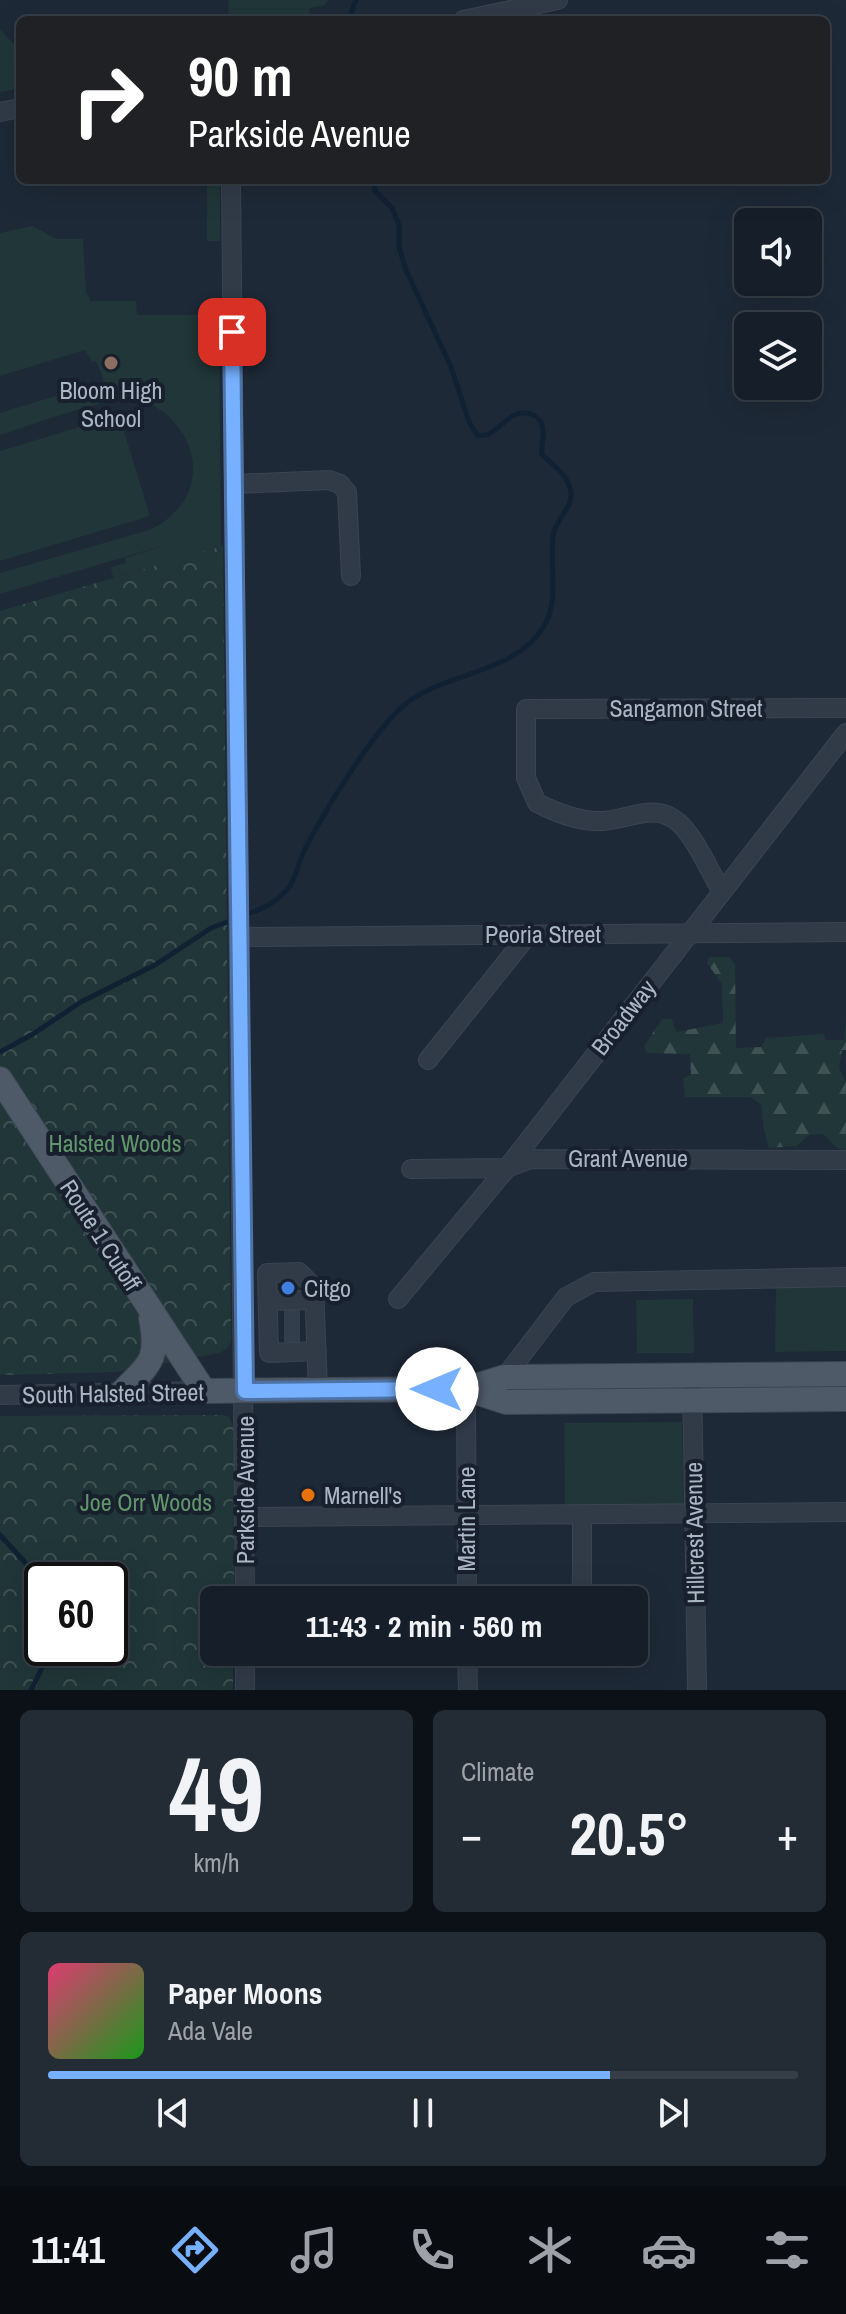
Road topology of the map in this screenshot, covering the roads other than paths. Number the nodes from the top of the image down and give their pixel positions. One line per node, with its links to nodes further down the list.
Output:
1 (558, 0): 2 (street)
2 (510, 15)
3 (231, 184): 4 (street, Parkside Avenue)
4 (234, 484): 5 (street); 12 (street, Parkside Avenue)
5 (351, 576)
6 (846, 708): 8 (street, Sangamon Street)
7 (846, 733): 8 (street, Broadway)
8 (722, 892): 10 (street, Broadway)
9 (846, 932): 10 (street, Peoria Street)
10 (687, 933): 11 (street, Peoria Street); 16 (street, Broadway)
11 (528, 935): 12 (street, Peoria Street); 13 (street)
12 (239, 937): 21 (street, Parkside Avenue)
13 (428, 1060)
14 (0, 1079): 20 (main road, Route 1 Cutoff)
15 (846, 1160): 16 (street, Grant Avenue)
16 (507, 1168): 17 (street, Grant Avenue); 19 (street, Broadway)
17 (411, 1169)
18 (846, 1277): 26 (street)
19 (398, 1299)
20 (150, 1311): 29 (main road, Route 1 Cutoff); 31 (main road)
21 (244, 1313): 22 (street); 23 (street, Parkside Avenue)
22 (290, 1323): 23 (street); 28 (street)
23 (244, 1343): 30 (street, Parkside Avenue)
24 (846, 1374): 25 (main road, South Halsted Street)
25 (692, 1376): 26 (main road, South Halsted Street); 34 (street, Hillcrest Avenue)
26 (505, 1377): 27 (main road, South Halsted Street)
27 (466, 1389): 28 (main road, South Halsted Street); 34 (main road, South Halsted Street); 36 (street, Martin Lane)
28 (318, 1390): 30 (main road, South Halsted Street)
29 (204, 1391): 30 (main road, South Halsted Street); 31 (street, South Halsted Street)
30 (245, 1391): 39 (street, Parkside Avenue)
31 (121, 1393): 32 (street, South Halsted Street)
32 (0, 1395)
33 (846, 1399): 34 (main road, South Halsted Street)
34 (692, 1401): 38 (street, Hillcrest Avenue)
35 (846, 1512): 38 (street)
36 (466, 1515): 37 (street); 39 (street); 41 (street, Martin Lane)
37 (582, 1515): 38 (street); 42 (street)
38 (694, 1515): 47 (street, Hillcrest Avenue)
39 (246, 1517): 40 (street, Parkside Avenue)
40 (245, 1586)
41 (467, 1586)
42 (582, 1586)
43 (245, 1666): 45 (street)
44 (467, 1666): 46 (street)
45 (245, 1690)
46 (468, 1690)
47 (697, 1690)

